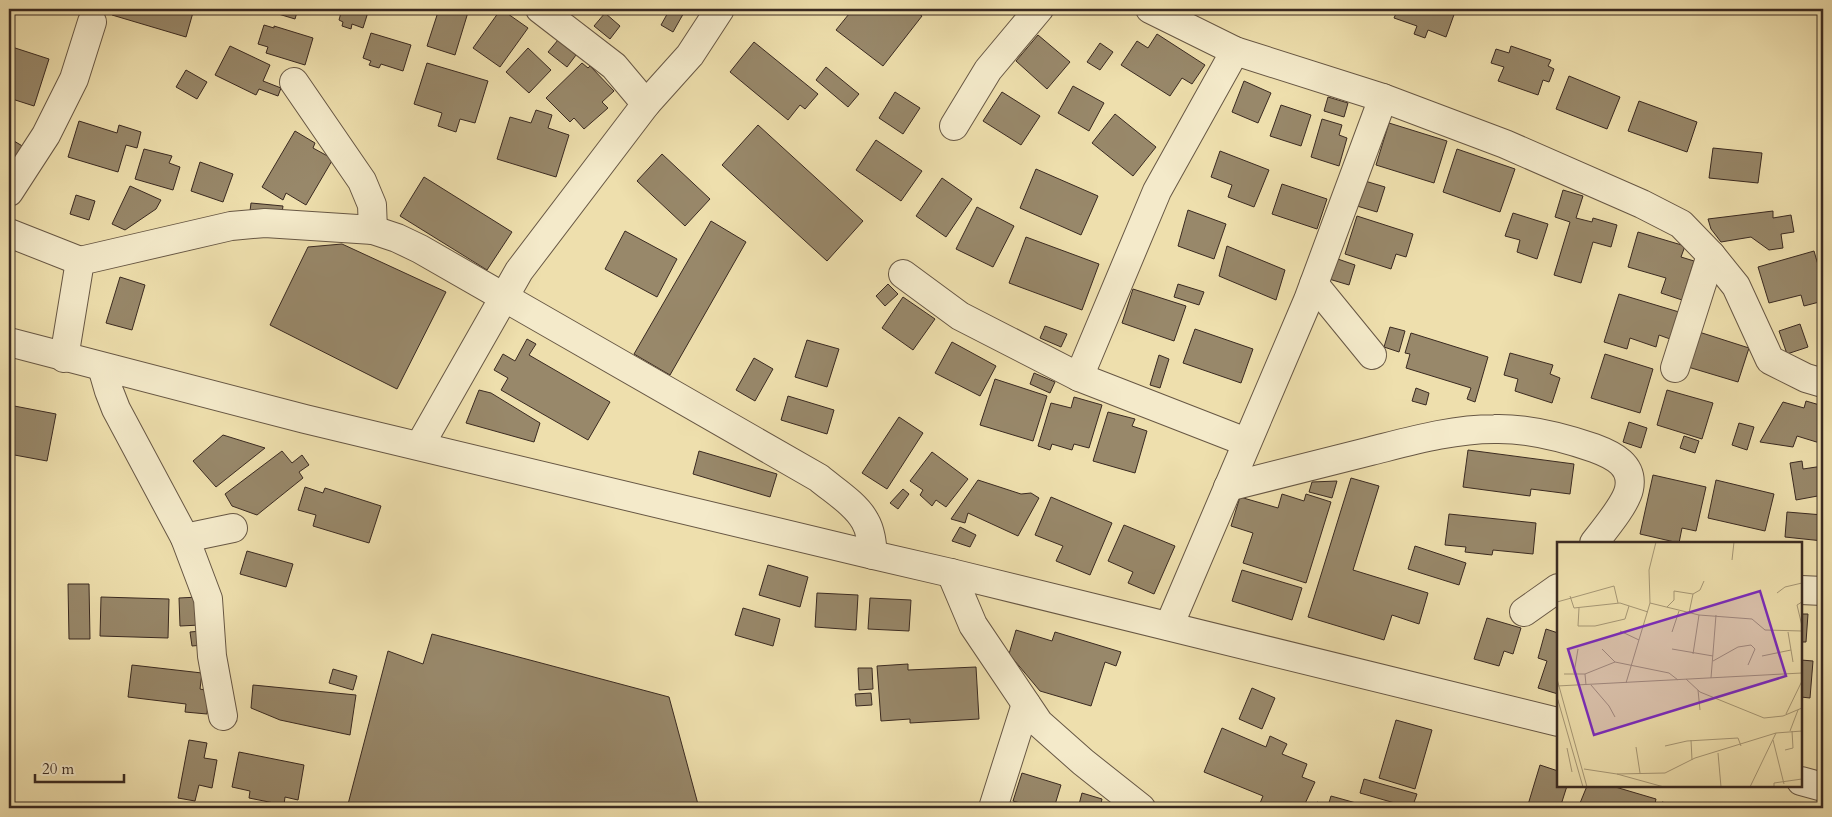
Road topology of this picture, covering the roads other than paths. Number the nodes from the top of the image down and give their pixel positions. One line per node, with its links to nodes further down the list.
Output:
1 (540, 9): 9 (street)
2 (720, 9): 9 (street)
3 (1039, 9): 10 (street)
4 (1150, 9): 6 (street)
5 (92, 22): 11 (street)
6 (1236, 51): 8 (street); 24 (street)
7 (294, 82): 12 (street)
8 (1383, 98): 14 (street); 17 (street)
9 (646, 104): 18 (street)
10 (954, 126)
11 (9, 192)
12 (373, 230): 15 (street); 18 (street)
13 (9, 233): 15 (street)
14 (1711, 255): 23 (street); 25 (street)
15 (80, 261): 21 (street)
16 (903, 274): 24 (street)
17 (1314, 284): 20 (street); 26 (street)
18 (504, 296): 27 (street); 32 (street)
19 (9, 342): 21 (street)
20 (1372, 355)
21 (64, 358): 22 (street)
22 (102, 367): 27 (street); 30 (street)
23 (1675, 368)
24 (1079, 377): 26 (street)
25 (1823, 382)
26 (1246, 442): 28 (street)
27 (420, 445): 32 (street)
28 (1228, 488): 31 (street); 38 (street)
29 (233, 528): 30 (street)
30 (185, 538): 40 (street)
31 (1595, 542)
32 (873, 555): 33 (street)
33 (951, 573): 38 (street); 39 (street)
34 (1557, 589): 37 (street)
35 (1802, 590): 36 (street)
36 (1823, 591)
37 (1524, 612)
38 (1169, 626): 41 (street)
39 (1026, 704): 44 (street); 45 (street)
40 (223, 716)
41 (1557, 722)
42 (1802, 781): 43 (street)
43 (1823, 787)
44 (993, 808)
45 (1141, 808)

